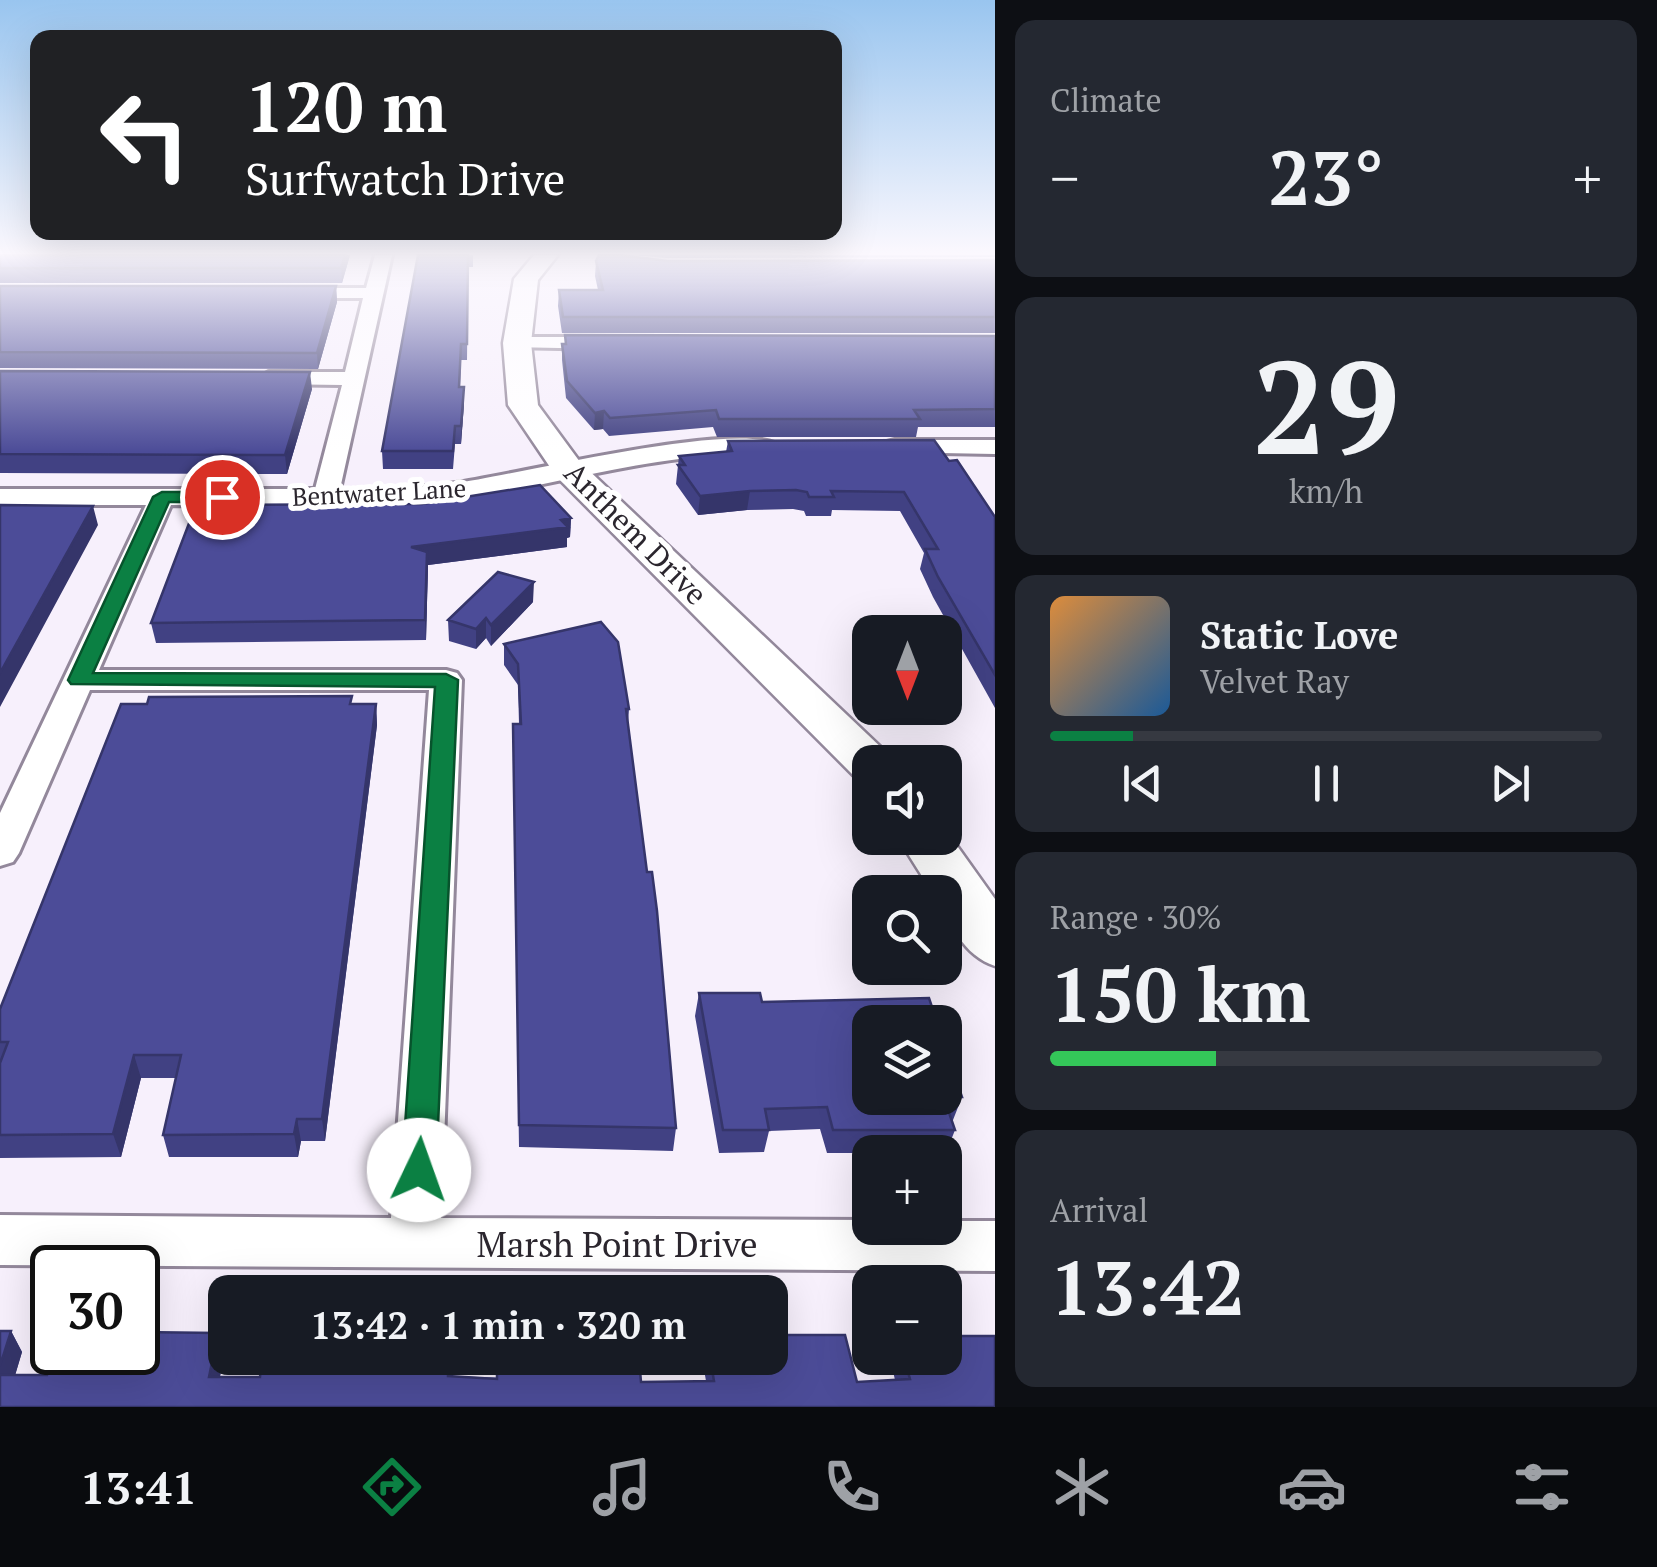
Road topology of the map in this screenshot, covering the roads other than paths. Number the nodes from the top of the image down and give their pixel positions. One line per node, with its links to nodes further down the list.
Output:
1 (369, 321): 6 (street)
2 (520, 321): 4 (street, Anthem Drive)
3 (620, 343): 4 (street)
4 (517, 344): 10 (street, Anthem Drive)
5 (239, 378): 6 (street)
6 (355, 378): 14 (street)
7 (986, 447): 9 (street); 11 (street)
8 (804, 448): 10 (street, Bentwater Lane)
9 (862, 448)
10 (568, 469): 14 (street, Bentwater Lane); 16 (street, Anthem Drive)
11 (994, 470)
12 (0, 497): 13 (street, Bentwater Lane)
13 (162, 497): 14 (street, Bentwater Lane); 15 (street)
14 (326, 497)
15 (79, 680): 17 (street); 21 (street)
16 (852, 746)
17 (0, 853)
18 (935, 855): 19 (street)
19 (994, 944)
20 (0, 1240): 21 (street, Marsh Point Drive)
21 (414, 1242): 22 (street, Marsh Point Drive)
22 (994, 1246)

